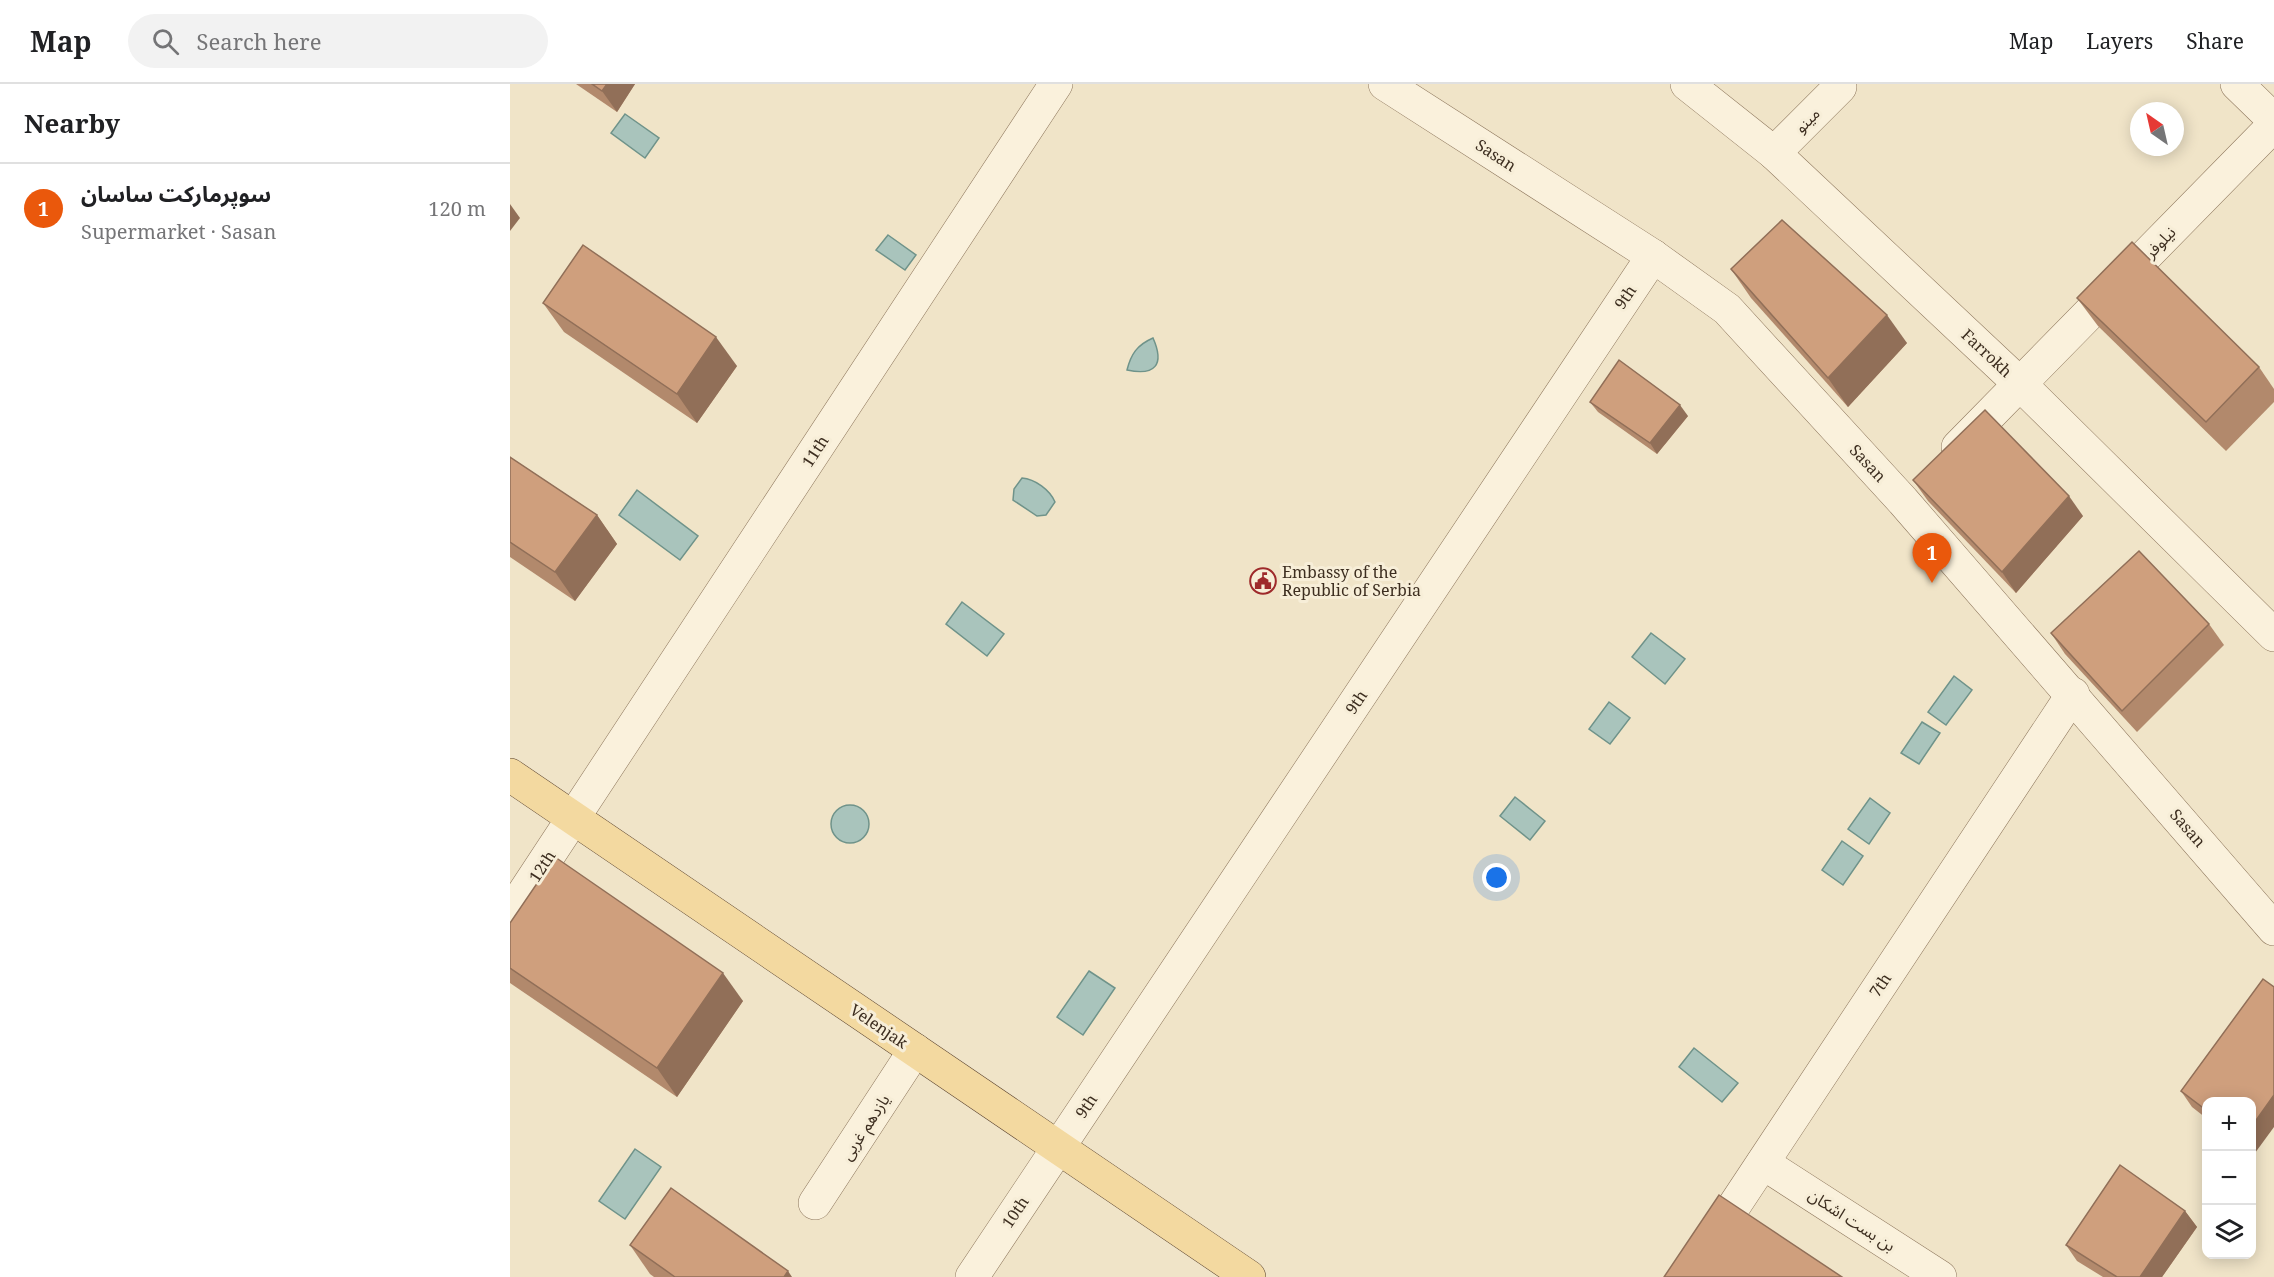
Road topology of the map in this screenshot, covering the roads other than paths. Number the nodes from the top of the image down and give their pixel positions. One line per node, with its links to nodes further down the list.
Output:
1 (1056, 84): 14 (street, 11th)
2 (1385, 84): 8 (street, Sasan)
3 (1687, 84): 7 (street, Farrokh)
4 (2236, 84): 6 (street)
5 (1840, 87): 7 (street, مینو)
6 (2274, 122): 9 (street, نیلوفر)
7 (1774, 153): 9 (street, Farrokh)
8 (1653, 256): 10 (street, Sasan); 18 (street, 9th)
9 (2021, 385): 10 (street, نیلوفر); 11 (street, Farrokh)
10 (1903, 501): 12 (street, Sasan)
11 (2274, 635)
12 (2073, 694): 16 (street, Sasan); 19 (street, 7th)
13 (510, 775): 14 (main road, Velenjak)
14 (573, 818): 15 (street, 12th); 17 (main road, Velenjak)
15 (510, 914)
16 (2274, 929)
17 (915, 1050): 18 (main road, Velenjak); 20 (street, یازدهم غربی)
18 (1059, 1148): 21 (street, 10th); 22 (main road, Velenjak)
19 (1763, 1162): 23 (street, 7th); 24 (street, بن بست اشکان)
20 (815, 1203)
21 (972, 1277)
22 (1249, 1277)
23 (1687, 1277)
24 (1940, 1277)

